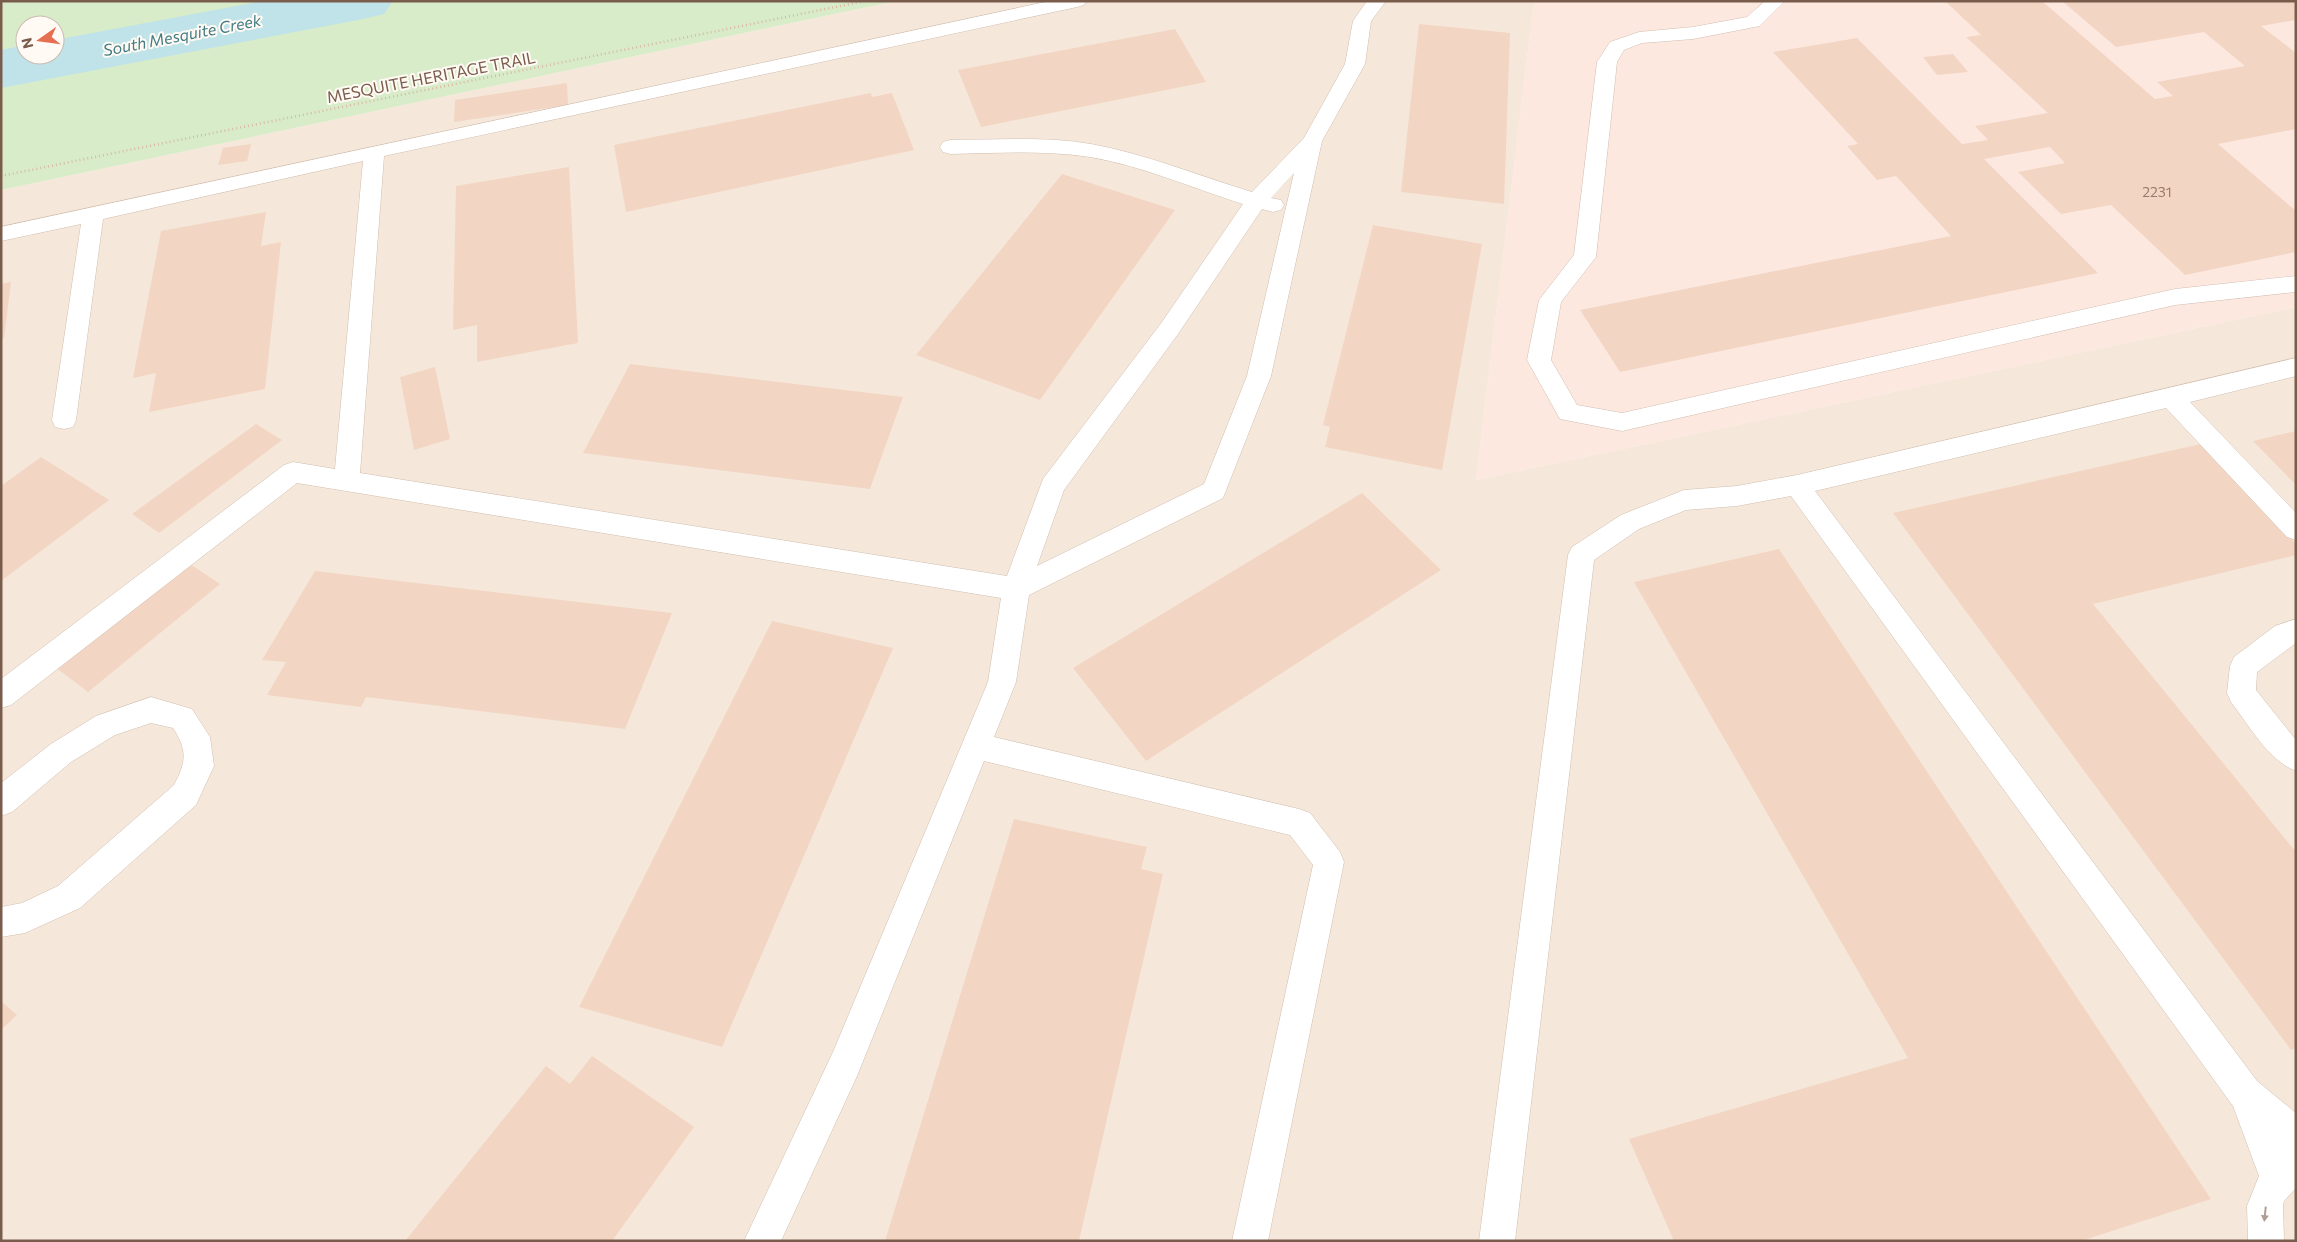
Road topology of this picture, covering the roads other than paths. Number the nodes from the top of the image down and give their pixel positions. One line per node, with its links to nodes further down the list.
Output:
1 (1077, 1): 6 (lane)
2 (1377, 1): 4 (lane)
3 (1776, 1): 11 (lane)
4 (1312, 141): 7 (lane); 8 (lane)
5 (950, 147): 7 (lane)
6 (374, 152): 9 (lane); 15 (lane)
7 (1256, 201): 8 (lane); 18 (lane)
8 (1297, 211): 18 (lane)
9 (93, 214): 10 (lane); 14 (lane)
10 (1, 234)
11 (2296, 284)
12 (2296, 367): 13 (lane)
13 (2171, 398): 16 (lane); 17 (lane)
14 (64, 420)
15 (346, 480): 18 (lane); 20 (lane)
16 (1797, 485): 25 (lane); 30 (lane)
17 (2296, 530)
18 (1016, 589): 21 (lane)
19 (2296, 631): 22 (lane)
20 (1, 696)
21 (975, 746): 28 (lane); 29 (lane)
22 (2296, 758)
23 (1, 802): 24 (lane)
24 (1, 922)
25 (2245, 1092): 26 (lane); 27 (lane)
26 (2296, 1136)
27 (2287, 1172): 31 (lane, one-way to 31)
28 (762, 1241)
29 (1250, 1241)
30 (1497, 1241)
31 (2266, 1241)

